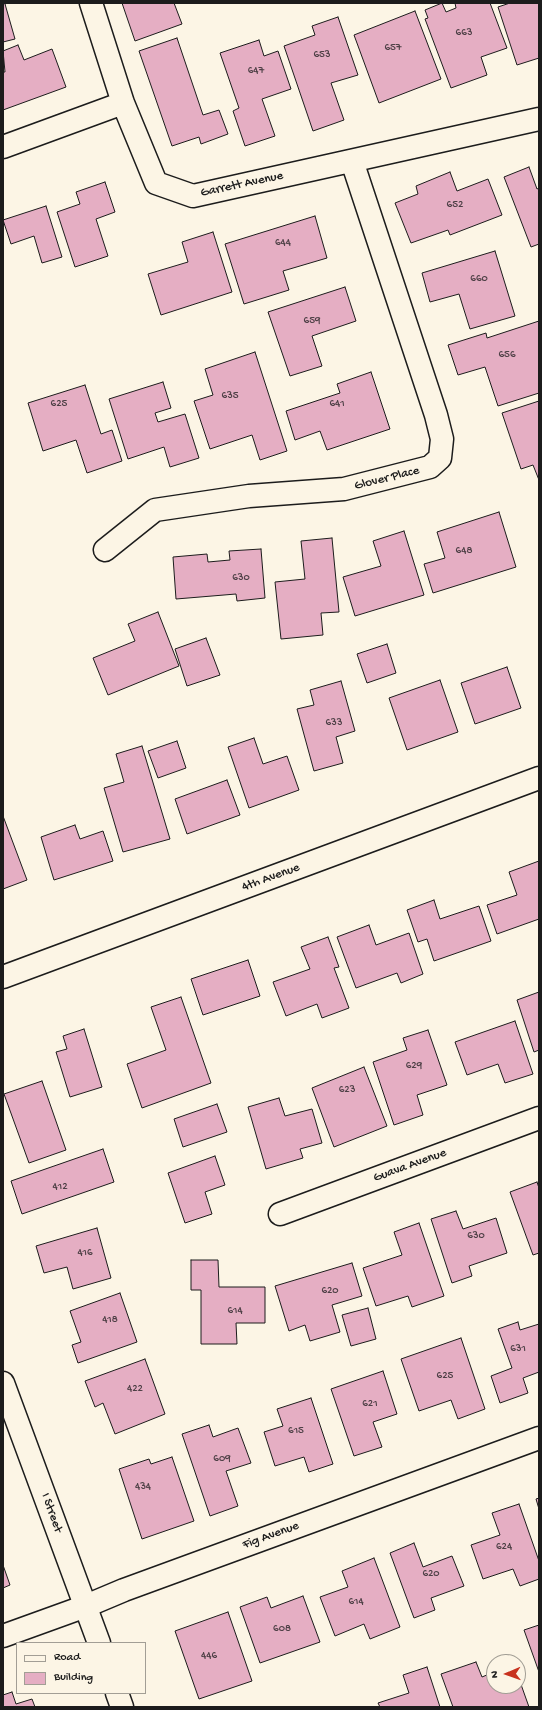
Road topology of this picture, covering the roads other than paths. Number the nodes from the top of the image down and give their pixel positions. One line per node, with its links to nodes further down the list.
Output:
1 (91, 3): 2 (street, Garrett Avenue)
2 (123, 103): 4 (street); 5 (street, Garrett Avenue)
3 (539, 119): 5 (street, Garrett Avenue)
4 (3, 147)
5 (352, 161): 6 (street, Glover Place)
6 (105, 550)
7 (539, 778): 8 (street, 4th Avenue)
8 (3, 977)
9 (539, 1118): 10 (street, Guava Avenue)
10 (280, 1214)
11 (3, 1383): 13 (street, I Street)
12 (539, 1438): 13 (street, Fig Avenue)
13 (86, 1606): 14 (street, Fig Avenue); 15 (street, I Street)
14 (3, 1636)
15 (99, 1642)
16 (117, 1694): 17 (street)
17 (122, 1707)

